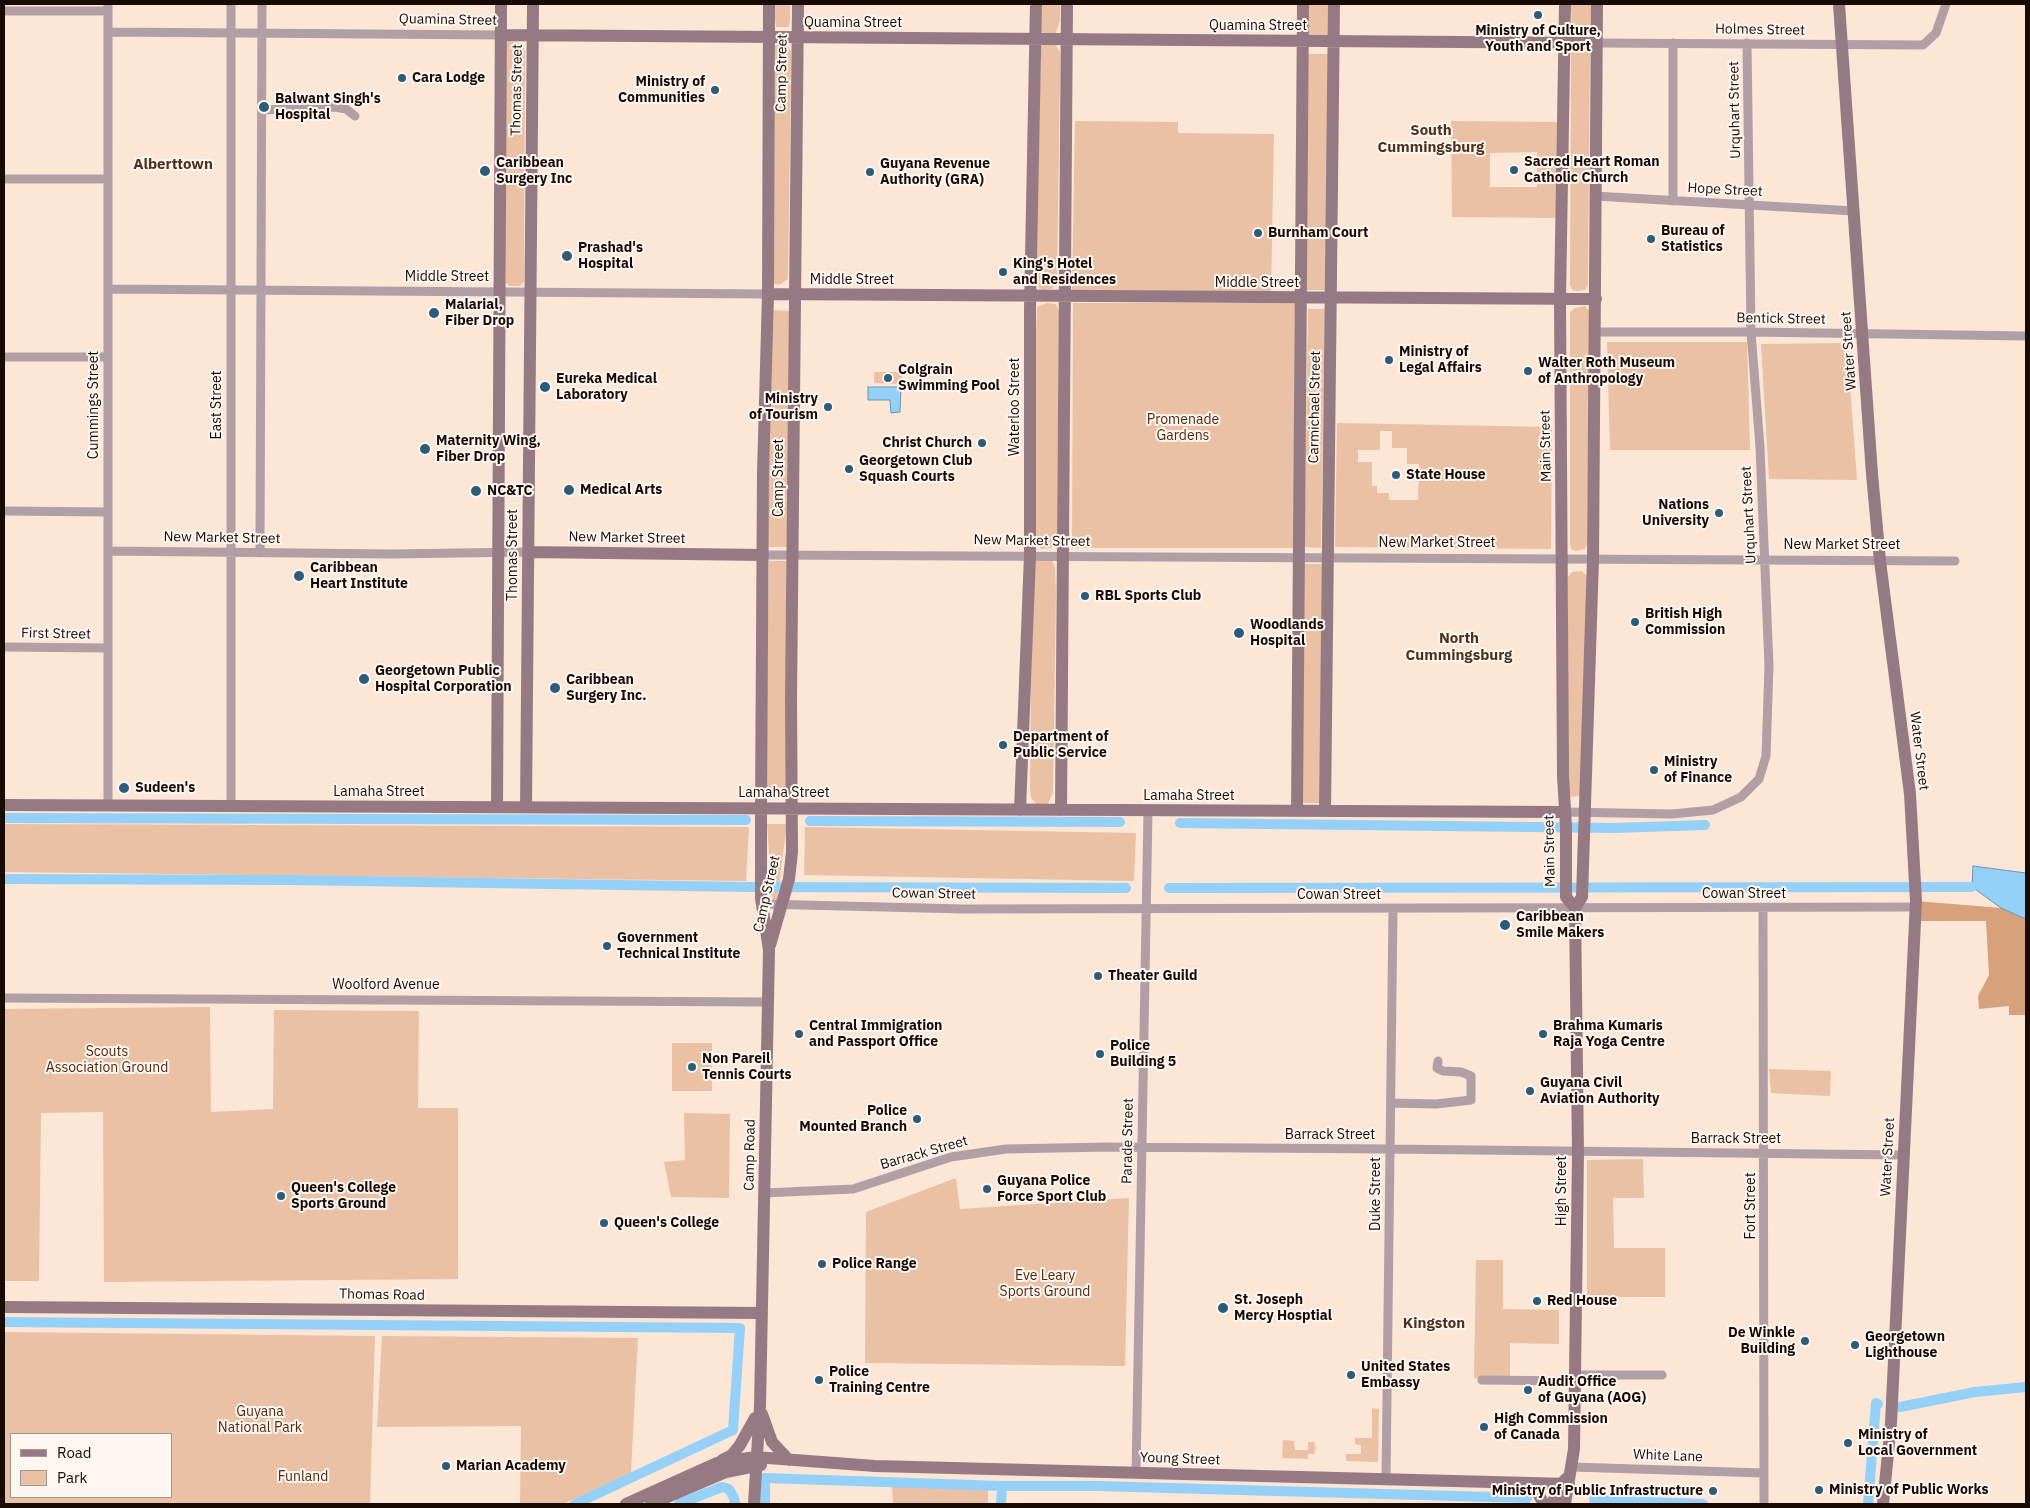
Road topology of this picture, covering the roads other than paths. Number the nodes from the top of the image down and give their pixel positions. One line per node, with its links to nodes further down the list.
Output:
1 (231, 4): 18 (street, East Street)
2 (262, 4): 19 (street)
3 (501, 4): 20 (street, Thomas Street)
4 (533, 4): 21 (street, Thomas Street)
5 (769, 4): 22 (street, Camp Street)
6 (798, 4): 23 (street, Camp Street)
7 (1036, 4): 24 (street, Waterloo Street)
8 (1067, 4): 25 (street)
9 (1303, 4): 26 (street, Carmichael Street)
10 (1334, 4): 27 (street, Carmichael Street)
11 (1565, 4): 28 (street, Main Street)
12 (1597, 4): 29 (street)
13 (1839, 4): 32 (street, Water Street)
14 (1946, 4): 32 (street, Holmes Street)
15 (108, 7): 16 (street); 17 (street, Cummings Street)
16 (4, 11)
17 (108, 32): 18 (street, Quamina Street); 36 (street, Cummings Street)
18 (230, 33): 19 (street, Quamina Street); 42 (street, East Street)
19 (262, 33): 20 (street, Quamina Street); 33 (street)
20 (501, 36): 21 (street, Quamina Street); 44 (street, Thomas Street)
21 (533, 36): 22 (street, Quamina Street); 45 (street, Thomas Street)
22 (769, 37): 23 (street, Quamina Street); 46 (street, Camp Street)
23 (798, 38): 24 (street, Quamina Street); 47 (street, Camp Street)
24 (1035, 39): 25 (street, Quamina Street); 48 (street, Waterloo Street)
25 (1067, 39): 26 (street, Quamina Street); 49 (street)
26 (1302, 41): 27 (street, Quamina Street); 51 (street, Carmichael Street)
27 (1334, 41): 28 (street, Quamina Street); 50 (street, Carmichael Street)
28 (1564, 43): 29 (street, Quamina Street); 52 (street, Main Street)
29 (1597, 43): 30 (street, Holmes Street); 37 (street)
30 (1673, 43): 31 (street, Holmes Street); 38 (street)
31 (1747, 44): 32 (street, Holmes Street); 39 (street, Urquhart Street)
32 (1842, 45): 40 (street, Water Street)
33 (262, 110): 34 (street); 43 (street)
34 (356, 116)
35 (4, 179): 36 (street)
36 (108, 179): 41 (street, Cummings Street)
37 (1595, 196): 38 (street, Hope Street); 53 (street)
38 (1673, 201): 39 (street, Hope Street)
39 (1750, 205): 40 (street, Hope Street); 55 (street, Urquhart Street)
40 (1854, 211): 56 (street, Water Street)
41 (108, 289): 42 (street, Middle Street); 59 (street, Cummings Street)
42 (231, 290): 43 (street, Middle Street); 63 (street, East Street)
43 (261, 290): 44 (street, Middle Street); 66 (street)
44 (500, 292): 45 (street, Middle Street); 64 (street, Thomas Street)
45 (531, 292): 46 (street, Middle Street); 65 (street, Thomas Street)
46 (768, 294): 47 (street, Middle Street); 67 (street, Camp Street)
47 (795, 295): 48 (street, Middle Street); 68 (street, Camp Street)
48 (1030, 297): 49 (street, Middle Street); 69 (street, Waterloo Street)
49 (1065, 297): 51 (street, Middle Street); 70 (street)
50 (1331, 298): 51 (street, Middle Street); 52 (street, Middle Street); 72 (street, Carmichael Street)
51 (1302, 299): 71 (street, Carmichael Street)
52 (1560, 299): 53 (street, Middle Street); 73 (street, Main Street)
53 (1596, 299): 54 (street)
54 (1596, 332): 55 (street, Bentick Street); 74 (street)
55 (1752, 332): 56 (street, Bentick Street); 75 (street, Urquhart Street)
56 (1863, 335): 57 (street, Bentick Street); 76 (street, Water Street)
57 (2026, 336)
58 (4, 357): 59 (street)
59 (107, 357): 61 (street, Cummings Street)
60 (4, 511): 61 (street)
61 (108, 512): 62 (street, Cummings Street)
62 (108, 551): 63 (street, New Market Street); 79 (street, Cummings Street)
63 (231, 552): 66 (street, New Market Street); 82 (street, East Street)
64 (498, 552): 65 (street, New Market Street); 66 (street, New Market Street); 83 (street, Thomas Street)
65 (528, 552): 67 (street, New Market Street); 84 (street, Thomas Street)
66 (260, 553)
67 (763, 555): 68 (street, New Market Street); 93 (street, Camp Street)
68 (793, 555): 69 (street, New Market Street); 92 (street, Camp Street)
69 (1030, 555): 70 (street, New Market Street); 85 (street, Waterloo Street)
70 (1063, 556): 71 (street, New Market Street); 86 (street)
71 (1299, 558): 72 (street, New Market Street); 88 (street, Carmichael Street)
72 (1328, 558): 73 (street, New Market Street); 89 (street, Carmichael Street)
73 (1563, 559): 74 (street, New Market Street); 90 (street, Main Street)
74 (1593, 559): 75 (street, New Market Street); 91 (street)
75 (1765, 560): 76 (street, New Market Street); 91 (street, Urquhart Street)
76 (1880, 561): 77 (street, New Market Street); 97 (street, Water Street)
77 (1955, 561)
78 (4, 647): 79 (street, First Street)
79 (108, 648): 81 (street, Cummings Street)
80 (4, 805): 81 (street, Lamaha Street)
81 (108, 806): 82 (street, Lamaha Street)
82 (231, 806): 83 (street, Lamaha Street)
83 (497, 807): 84 (street, Lamaha Street)
84 (526, 807): 93 (street, Lamaha Street)
85 (1020, 810): 86 (street, Lamaha Street); 92 (street, Lamaha Street)
86 (1061, 810): 87 (street, Lamaha Street)
87 (1148, 811): 88 (street, Lamaha Street); 98 (street, Parade Street)
88 (1296, 811): 89 (street, Lamaha Street)
89 (1325, 811): 90 (street, Lamaha Street)
90 (1565, 812): 91 (street, Urquhart Street); 96 (street, Main Street)
91 (1585, 812): 96 (street)
92 (792, 816): 93 (street, Lamaha Street); 94 (street, Camp Street)
93 (761, 817): 95 (street, Camp Road)
94 (783, 900): 95 (street, Cowan Street); 98 (street, Cowan Street); 101 (street, Camp Street)
95 (761, 901): 101 (street, Camp Road)
96 (1579, 902): 99 (street, Cowan Street); 100 (street, Cowan Street); 108 (street, High Street)
97 (1916, 904): 99 (street, Cowan Street); 110 (street, Water Street)
98 (1146, 908): 100 (street, Cowan Street); 106 (street, Parade Street)
99 (1763, 908): 109 (street, Fort Street)
100 (1393, 909): 105 (street, Duke Street)
101 (769, 950): 103 (street, Camp Road)
102 (4, 998): 103 (street, Woolford Avenue)
103 (768, 1002): 111 (street, Camp Road)
104 (1438, 1061): 105 (street)
105 (1391, 1104): 107 (street, Duke Street)
106 (1142, 1147): 107 (street, Barrack Street); 111 (street, Barrack Street); 122 (street, Parade Street)
107 (1390, 1148): 108 (street, Barrack Street); 124 (street, Duke Street)
108 (1578, 1153): 109 (street, Barrack Street); 115 (street, High Street)
109 (1764, 1153): 110 (street, Barrack Street); 121 (street, Fort Street)
110 (1903, 1155): 133 (street, Water Street)
111 (764, 1193): 113 (street, Camp Road)
112 (4, 1307): 113 (street, Thomas Road)
113 (760, 1313): 117 (street, Camp Road)
114 (1662, 1375): 115 (street)
115 (1575, 1378): 116 (street); 123 (street, High Street)
116 (1482, 1380)
117 (760, 1406): 118 (street); 119 (street, Camp Road); 120 (street)
118 (789, 1460): 119 (street, Young Street); 122 (street, Young Street)
119 (755, 1461): 120 (street, Young Street); 126 (street, Camp Road)
120 (722, 1468): 126 (street); 127 (street); 128 (street)
121 (1764, 1472): 123 (street, White Lane); 132 (street, Fort Street)
122 (1136, 1473): 124 (street, Young Street)
123 (1568, 1477): 125 (street, Young Street); 130 (street, High Street); 131 (street, High Street)
124 (1386, 1478): 125 (street, Young Street)
125 (1532, 1483): 129 (street)
126 (754, 1503)
127 (626, 1504)
128 (651, 1504)
129 (1544, 1504)
130 (1552, 1504)
131 (1565, 1504)
132 (1764, 1504)
133 (1883, 1504)

